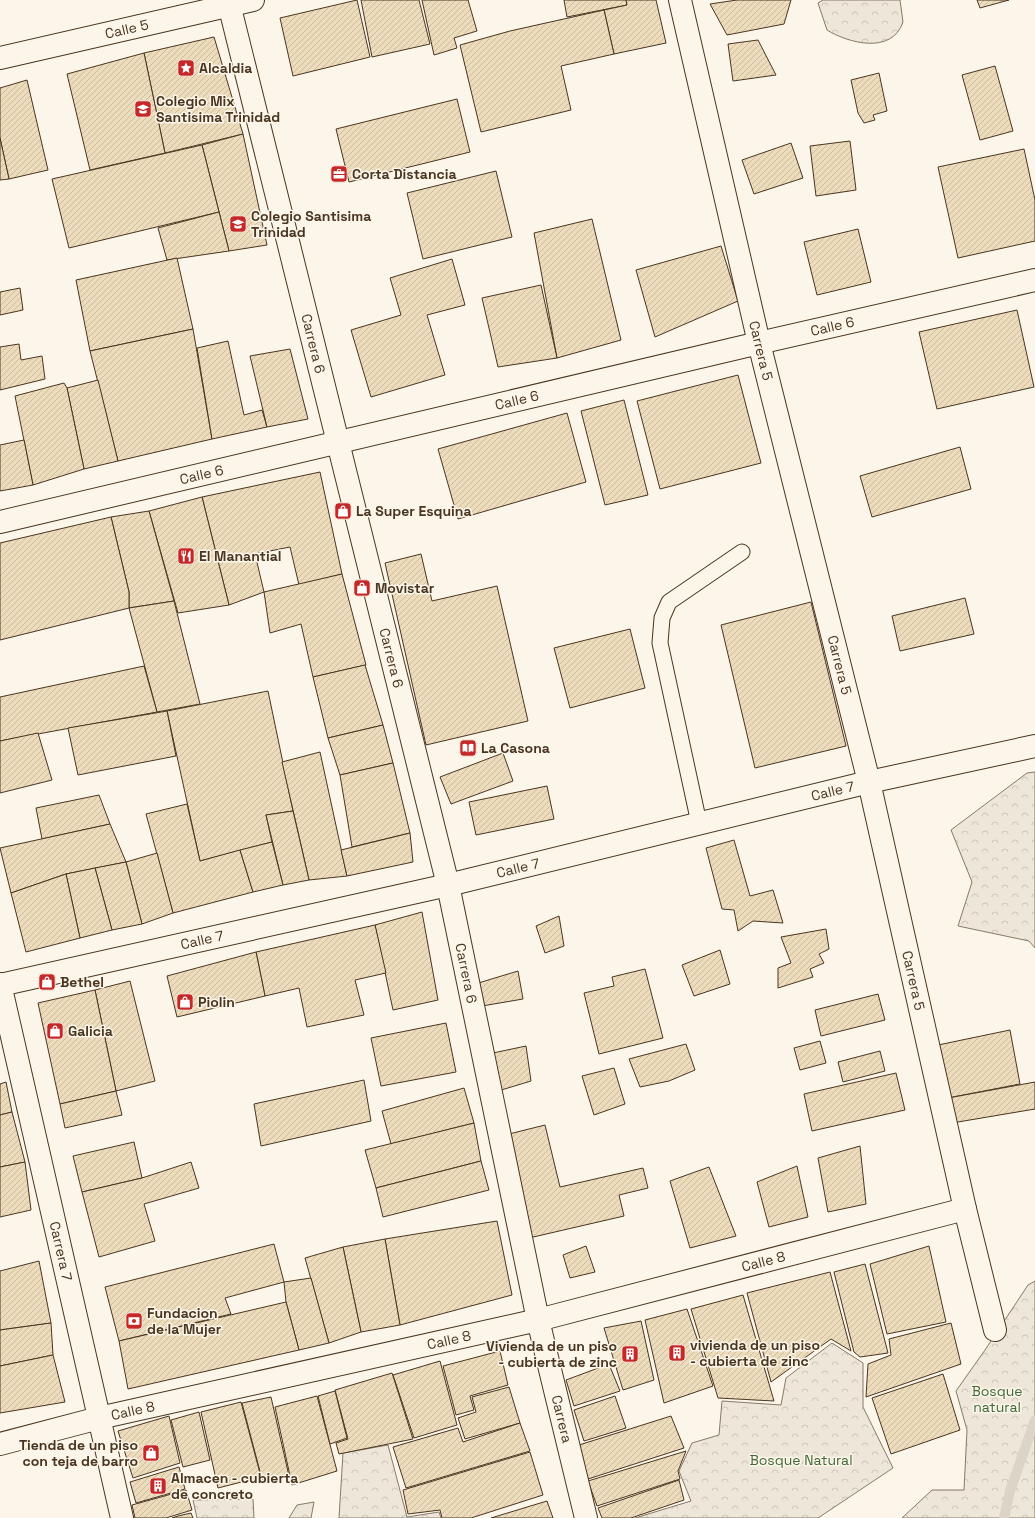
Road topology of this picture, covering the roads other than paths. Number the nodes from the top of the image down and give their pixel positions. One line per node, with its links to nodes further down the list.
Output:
1 (254, 0): 3 (street, Calle 5)
2 (680, 0): 6 (street, Carrera 5)
3 (229, 3): 4 (street, Calle 5); 7 (street, Carrera 6)
4 (0, 58)
5 (1035, 280): 6 (street, Calle 6)
6 (759, 343): 7 (street, Calle 6); 11 (street, Carrera 5)
7 (339, 443): 8 (street, Calle 6); 13 (street, Carrera 6)
8 (0, 522)
9 (742, 552): 12 (lane)
10 (1035, 746): 11 (street, Calle 7)
11 (869, 782): 12 (street, Calle 7); 15 (street, Carrera 5)
12 (699, 823): 13 (street, Calle 7)
13 (448, 885): 14 (street, Calle 7); 16 (street, Carrera 6)
14 (0, 985): 18 (street, Carrera 7)
15 (965, 1210): 16 (street, Calle 8); 17 (street, Carrera 5)
16 (538, 1320): 18 (street, Calle 8); 21 (street, Carrera)
17 (996, 1330)
18 (98, 1418): 19 (street, Calle 8); 20 (street, Carrera 7)
19 (0, 1444)
20 (122, 1518)
21 (586, 1518)

